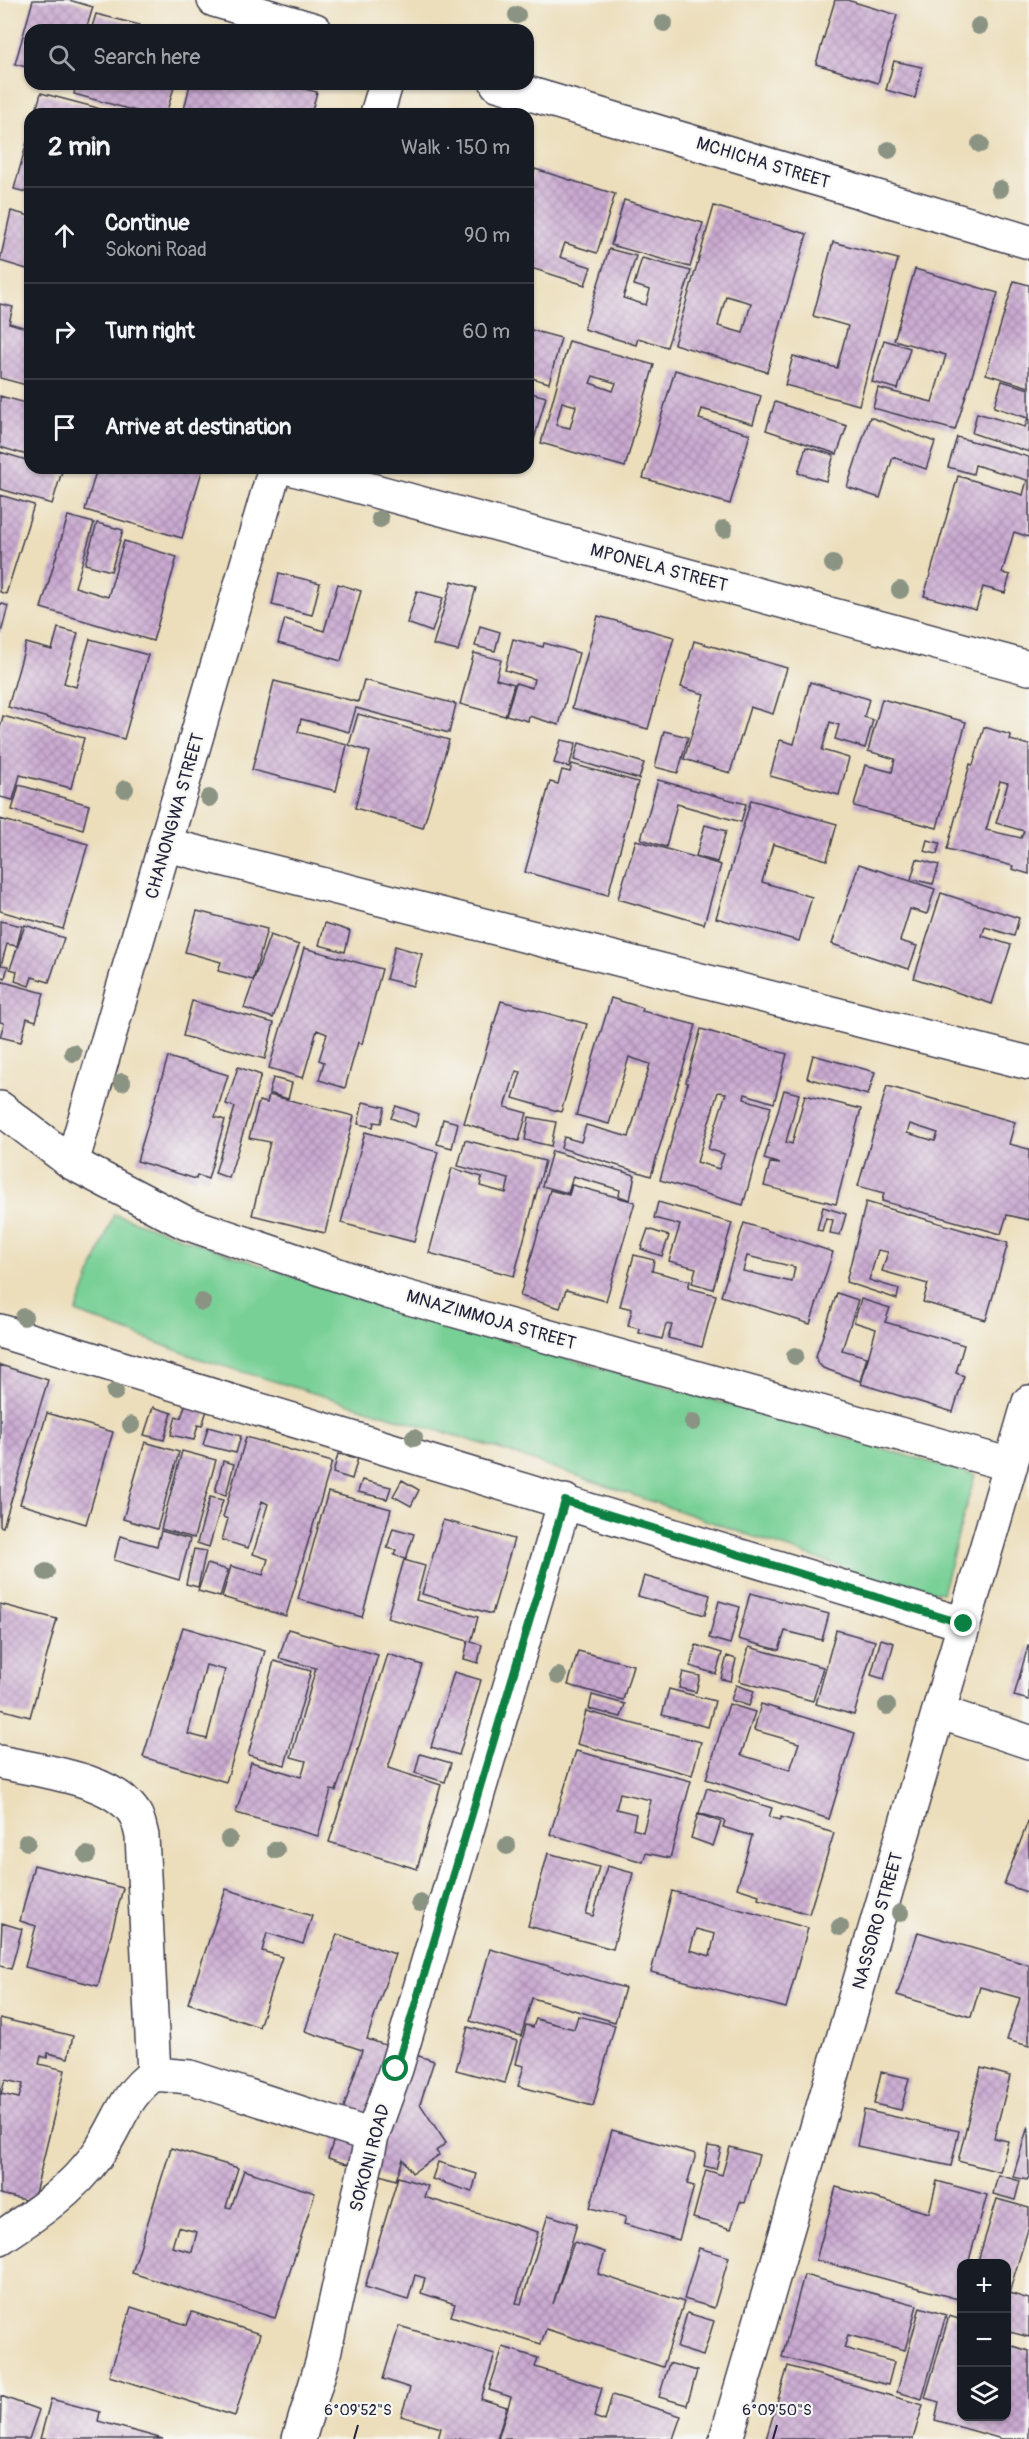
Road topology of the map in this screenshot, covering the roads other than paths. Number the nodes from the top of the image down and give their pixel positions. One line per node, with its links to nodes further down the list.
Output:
1 (214, 0): 2 (street)
2 (295, 24)
3 (384, 90): 5 (street)
4 (517, 90): 6 (street, MCHICHA STREET)
5 (379, 108)
6 (1029, 242)
7 (273, 474): 10 (street, CHANONGWA STREET)
8 (312, 474): 9 (street, MPONELA STREET)
9 (1029, 668)
10 (167, 845): 11 (street); 13 (street, CHANONGWA STREET)
11 (1029, 1063)
12 (0, 1108): 13 (street, MNAZIMMOJA STREET)
13 (72, 1162): 16 (street, MNAZIMMOJA STREET)
14 (0, 1331): 17 (street)
15 (1029, 1402): 16 (street, NASSORO STREET)
16 (1011, 1465): 18 (street, NASSORO STREET)
17 (565, 1501): 18 (street); 23 (street, SOKONI ROAD)
18 (964, 1624): 19 (street, NASSORO STREET)
19 (939, 1712): 20 (street); 26 (street, NASSORO STREET)
20 (1029, 1742)
21 (0, 1762): 22 (street)
22 (154, 2073): 23 (street); 24 (street)
23 (372, 2136): 25 (street, SOKONI ROAD)
24 (0, 2238)
25 (299, 2439)
26 (726, 2439)

